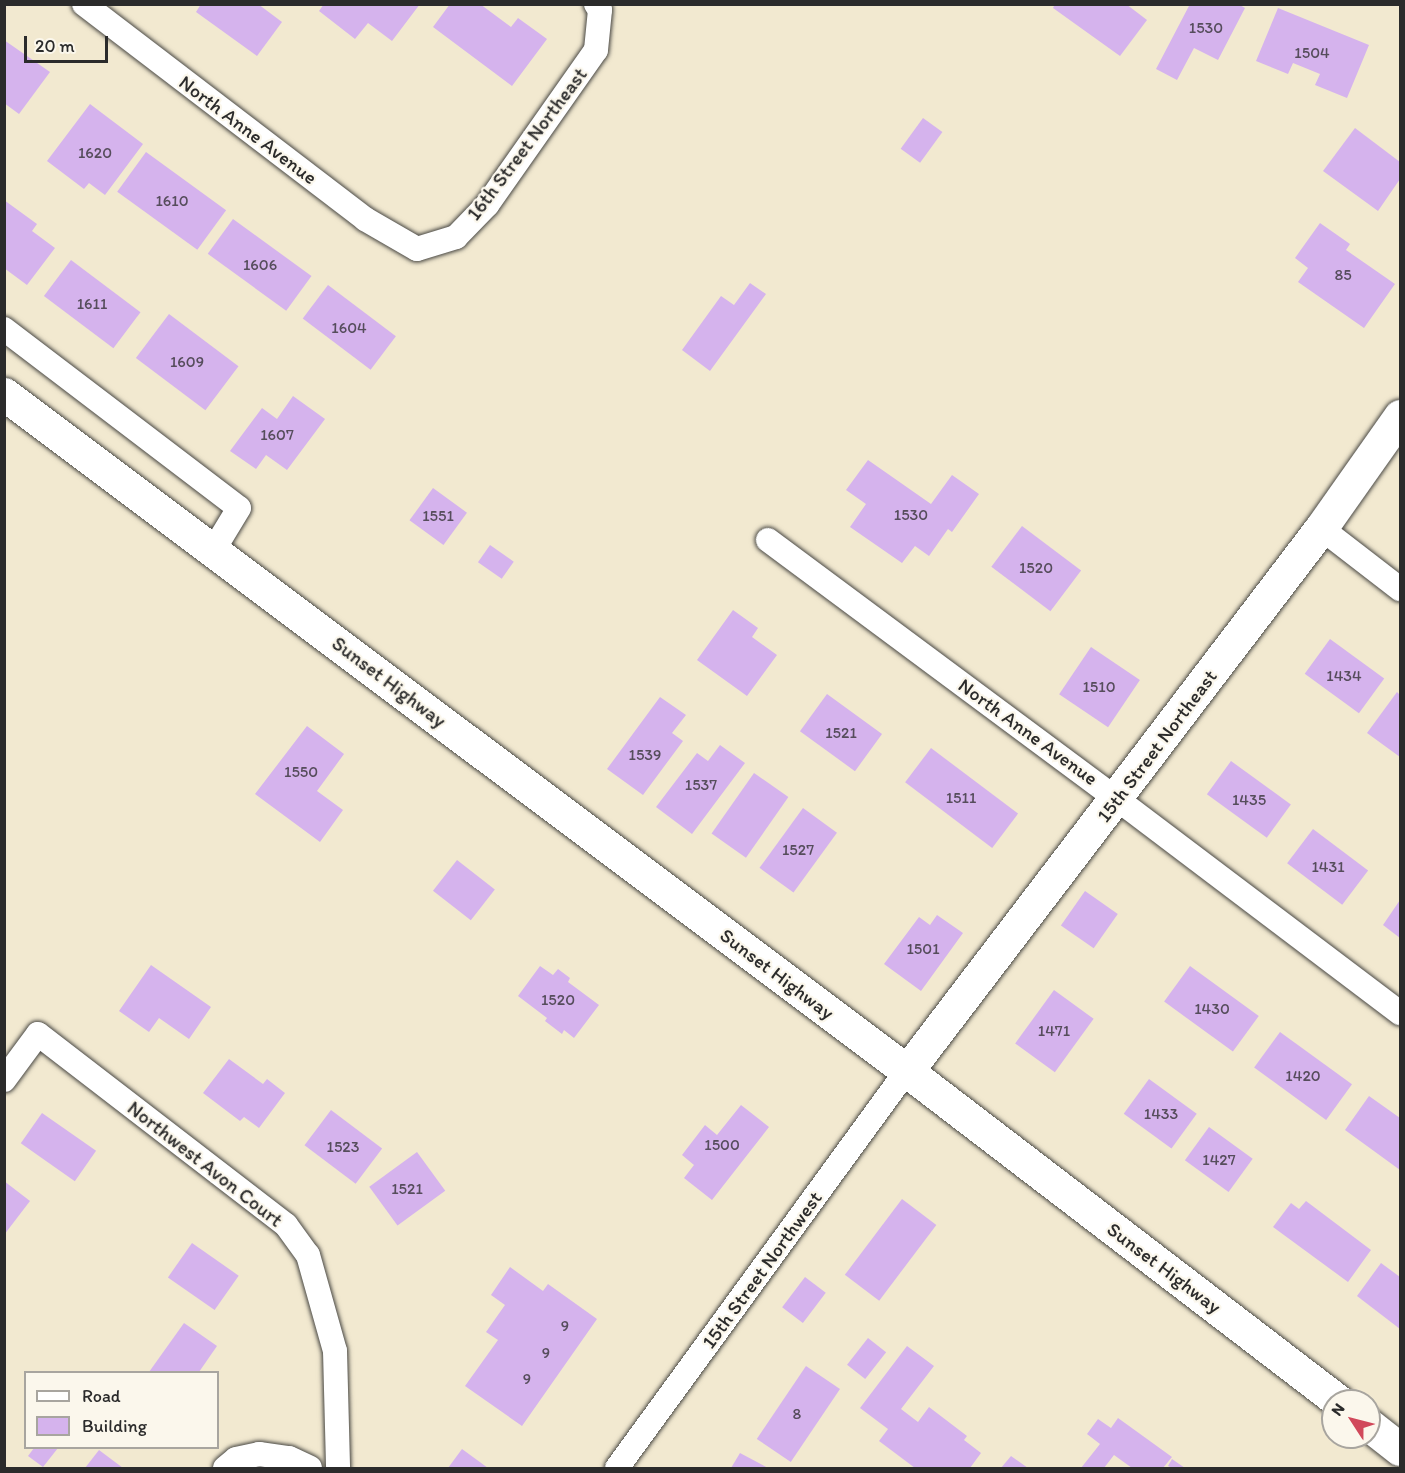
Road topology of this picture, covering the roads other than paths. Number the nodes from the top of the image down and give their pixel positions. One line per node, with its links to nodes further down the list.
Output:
1 (84, 4): 3 (street, North Anne Avenue)
2 (598, 7): 3 (street, 16th Street Northeast)
3 (417, 249)
4 (4, 329): 9 (street)
5 (4, 394): 9 (main road, Sunset Highway)
6 (1401, 417): 7 (main road, 15th Street Northeast)
7 (1321, 528): 10 (street); 11 (main road, 15th Street Northeast)
8 (768, 540): 11 (street, North Anne Avenue)
9 (213, 551): 13 (main road, Sunset Highway)
10 (1401, 589)
11 (1117, 799): 12 (street, North Anne Avenue); 13 (main road, 15th Street Northeast)
12 (1401, 1013)
13 (907, 1071): 15 (main road, Sunset Highway); 21 (street, 15th Street Northwest)
14 (4, 1080): 20 (street, Northwest Avon Court)
15 (1322, 1389)
16 (1381, 1434): 17 (main road)
17 (1401, 1449)
18 (225, 1468): 19 (street)
19 (310, 1468)
20 (338, 1468)
21 (617, 1468)

